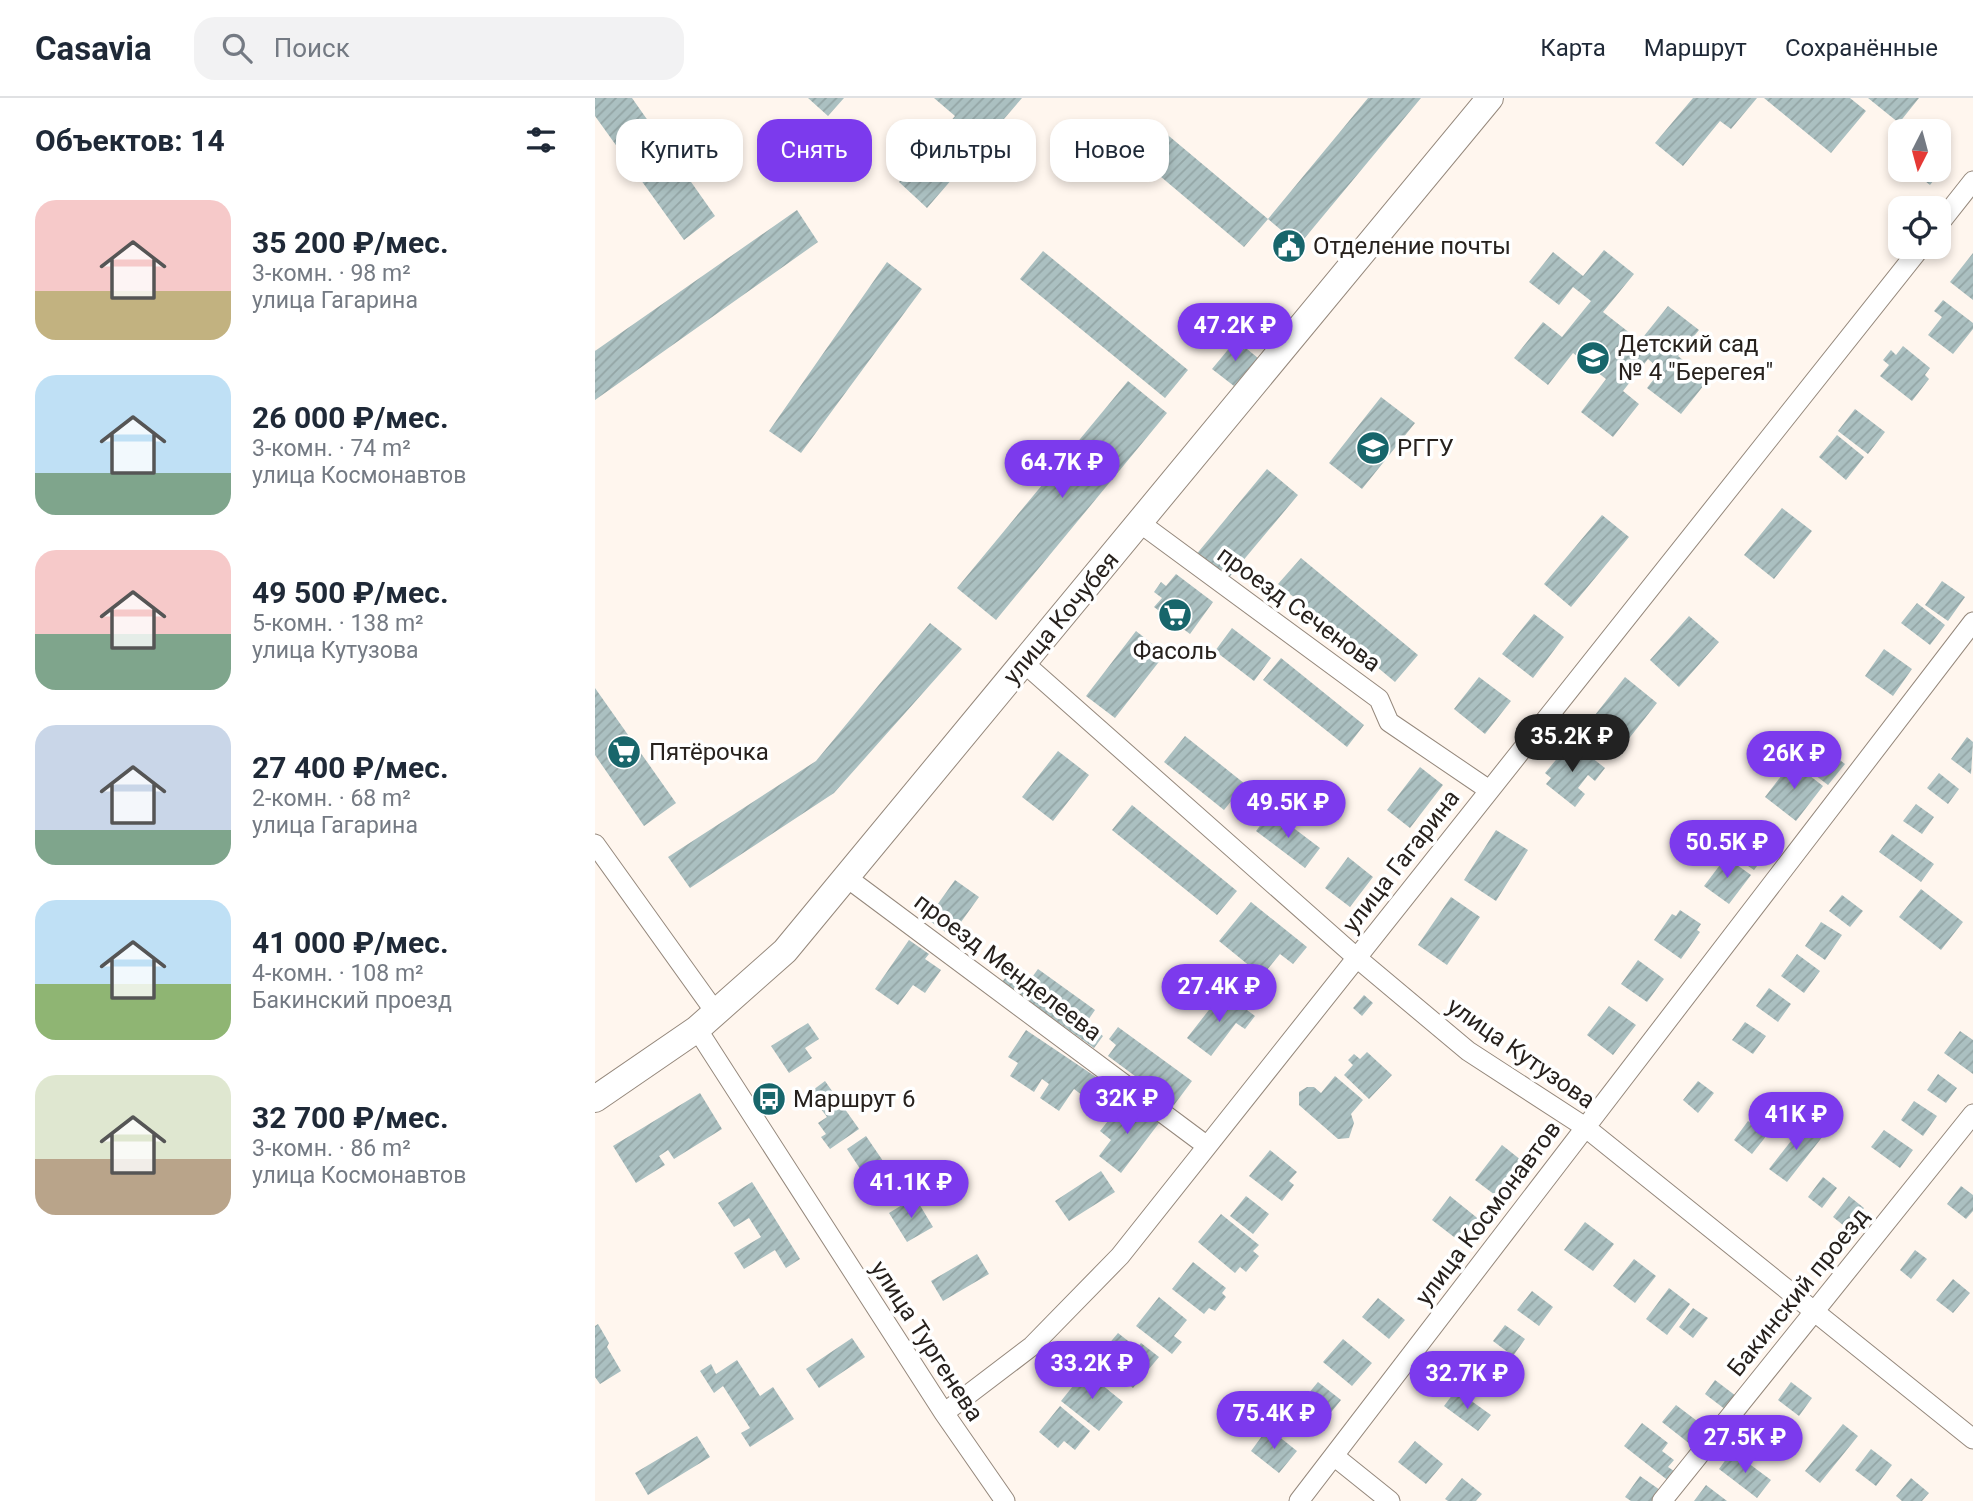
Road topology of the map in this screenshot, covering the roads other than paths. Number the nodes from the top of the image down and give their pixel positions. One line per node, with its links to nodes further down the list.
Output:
1 (1490, 98): 5 (main road, улица Кочубея)
2 (1973, 181): 3 (street)
3 (1951, 209)
4 (1911, 259): 8 (street, улица Гагарина)
5 (1140, 523): 7 (main road, улица Кочубея); 8 (street, проезд Сеченова)
6 (1973, 622): 15 (street, улица Космонавтов)
7 (1024, 663): 10 (main road, улица Кочубея); 11 (street, улица Кутузова)
8 (1489, 790): 11 (street, улица Гагарина)
9 (595, 844): 12 (street, улица Тургенева)
10 (846, 877): 12 (main road, улица Кочубея); 16 (street, проезд Менделеева)
11 (1356, 958): 15 (street, улица Кутузова); 16 (street, улица Гагарина)
12 (707, 1021): 13 (main road, улица Кочубея); 18 (street, улица Тургенева)
13 (595, 1099)
14 (1973, 1114): 17 (street, Бакинский проезд)
15 (1585, 1127): 17 (street, улица Кутузова); 20 (street, улица Космонавтов)
16 (1207, 1146): 18 (street, улица Гагарина)
17 (1812, 1312): 19 (street, улица Кутузова); 24 (street, Бакинский проезд)
18 (944, 1413): 21 (street, улица Тургенева)
19 (1973, 1439)
20 (1334, 1456): 22 (street, улица Космонавтов); 23 (street)
21 (1005, 1501)
22 (1299, 1501)
23 (1390, 1501)
24 (1662, 1501)

